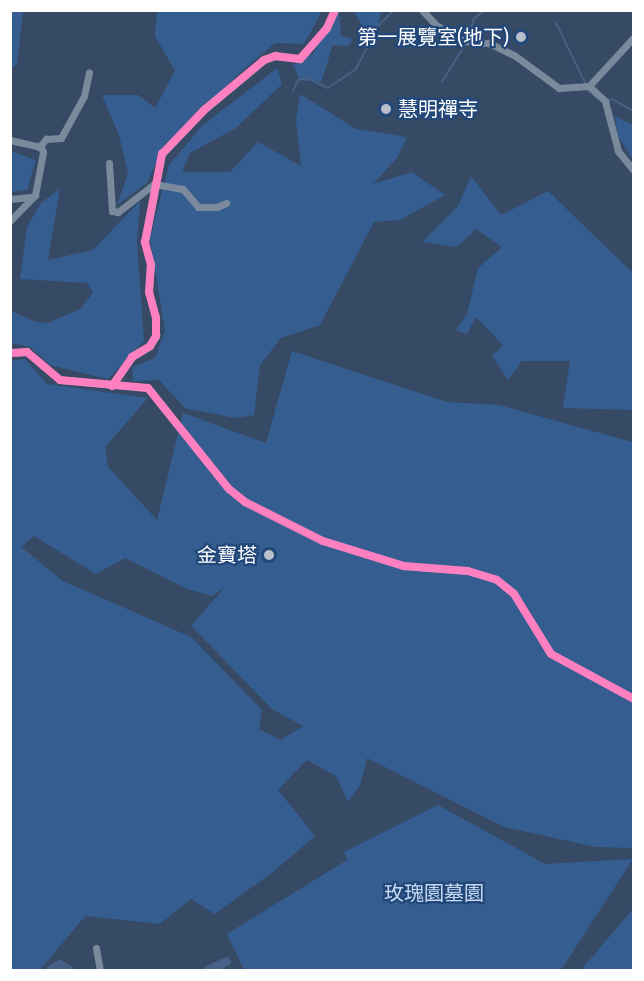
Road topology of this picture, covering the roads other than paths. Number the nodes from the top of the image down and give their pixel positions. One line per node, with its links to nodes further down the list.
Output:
1 (334, 10): 10 (street)
2 (422, 10): 5 (street)
3 (633, 37): 5 (street)
4 (89, 73): 7 (street)
5 (589, 86): 9 (street)
6 (10, 140): 7 (street)
7 (39, 147): 11 (street)
8 (109, 163): 10 (street)
9 (633, 171)
10 (154, 184): 13 (street); 16 (street)
11 (30, 197): 12 (street); 14 (street)
12 (10, 199)
13 (226, 203)
14 (10, 221)
15 (10, 353): 16 (street)
16 (112, 386): 17 (street)
17 (633, 699)
18 (96, 948): 19 (street)
19 (100, 970)

